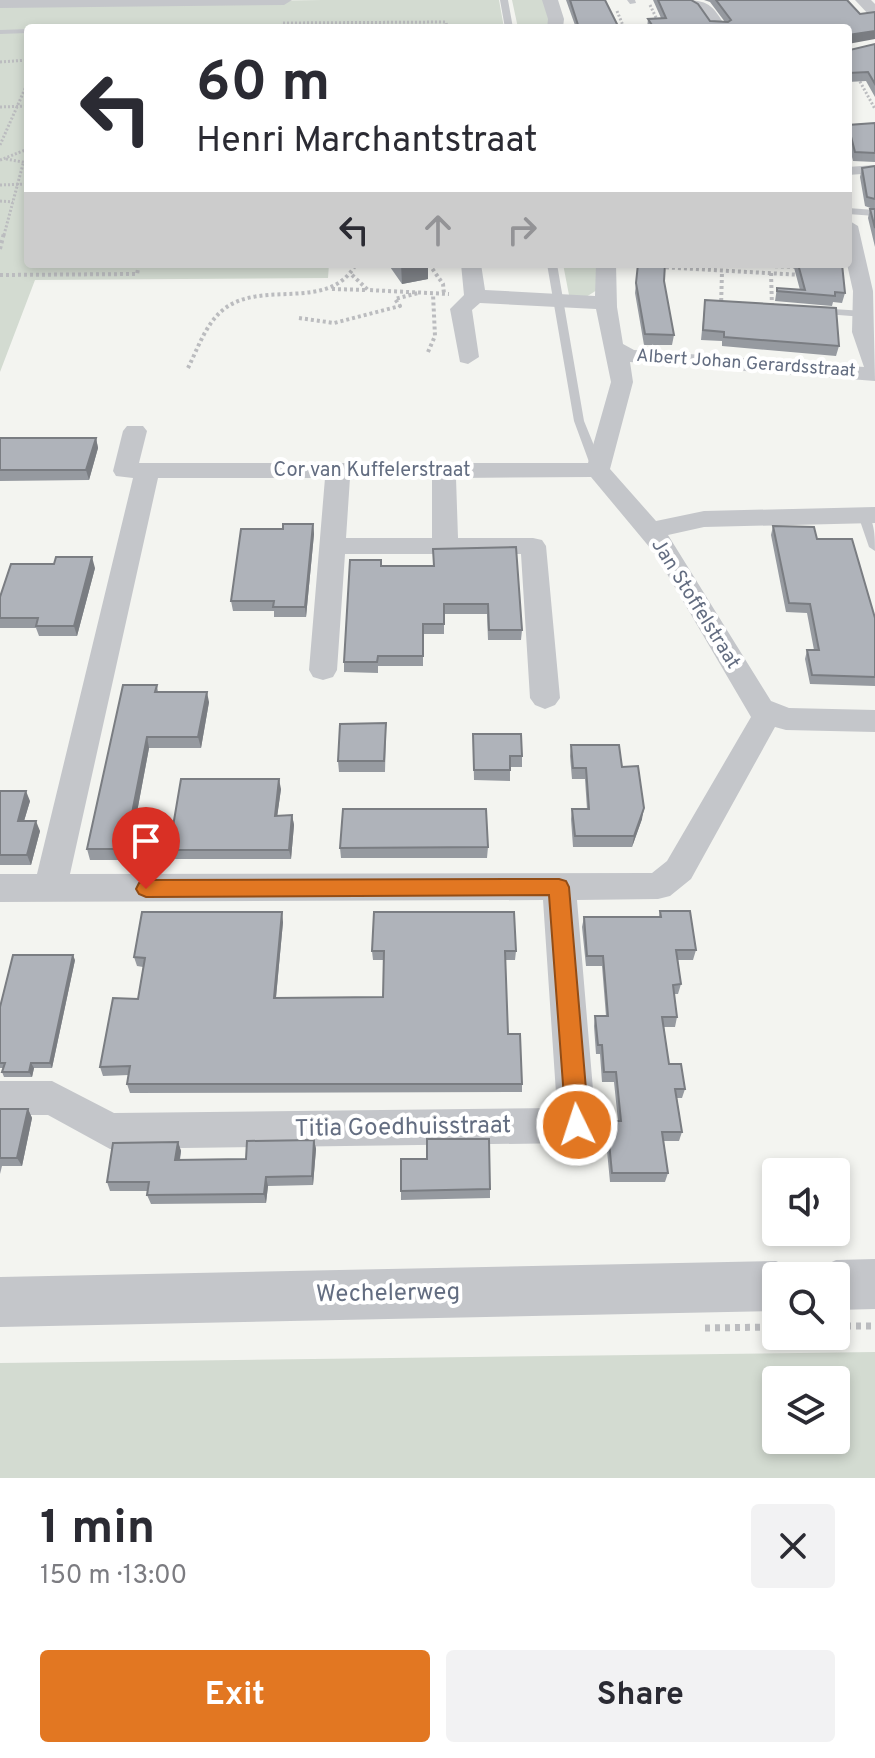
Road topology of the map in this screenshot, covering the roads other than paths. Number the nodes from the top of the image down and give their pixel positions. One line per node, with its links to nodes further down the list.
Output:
1 (284, 0): 5 (street)
2 (504, 0): 6 (lane)
3 (550, 0): 7 (street)
4 (688, 0): 8 (street)
5 (0, 3)
6 (508, 24)
7 (555, 24)
8 (716, 24)
9 (24, 31): 10 (lane)
10 (0, 32)
11 (875, 169): 12 (street)
12 (852, 171)
13 (852, 211): 14 (lane)
14 (875, 213)
15 (852, 244): 23 (street)
16 (472, 268): 19 (street)
17 (553, 268): 20 (lane)
18 (606, 268): 21 (street)
19 (475, 296): 20 (street); 25 (street)
20 (559, 300): 21 (street); 29 (lane)
21 (606, 303): 24 (street)
22 (772, 307): 23 (lane)
23 (864, 314): 26 (street)
24 (617, 351): 27 (street, Albert Johan Gerardsstraat); 29 (street)
25 (468, 357)
26 (875, 366)
27 (875, 374)
28 (135, 431): 30 (street)
29 (598, 470): 32 (street, Cor van Kuffelerstraat); 34 (street, Jan Stoffelstraat)
30 (147, 471): 31 (street, Cor van Kuffelerstraat); 44 (street)
31 (338, 471): 32 (street, Cor van Kuffelerstraat); 35 (street)
32 (444, 471): 36 (street)
33 (869, 515): 34 (street); 37 (lane)
34 (650, 531): 40 (street, Jan Stoffelstraat)
35 (332, 546): 36 (street); 38 (street)
36 (445, 546): 39 (street)
37 (875, 547)
38 (323, 670)
39 (545, 698)
40 (768, 713): 41 (street); 42 (street)
41 (875, 721)
42 (559, 887): 44 (street); 45 (street, Titia Goedhuisstraat)
43 (0, 888): 44 (street)
44 (50, 889)
45 (0, 1098)
46 (875, 1284): 47 (street)
47 (850, 1285)
48 (762, 1286): 49 (street, Wechelerweg)
49 (0, 1302)

